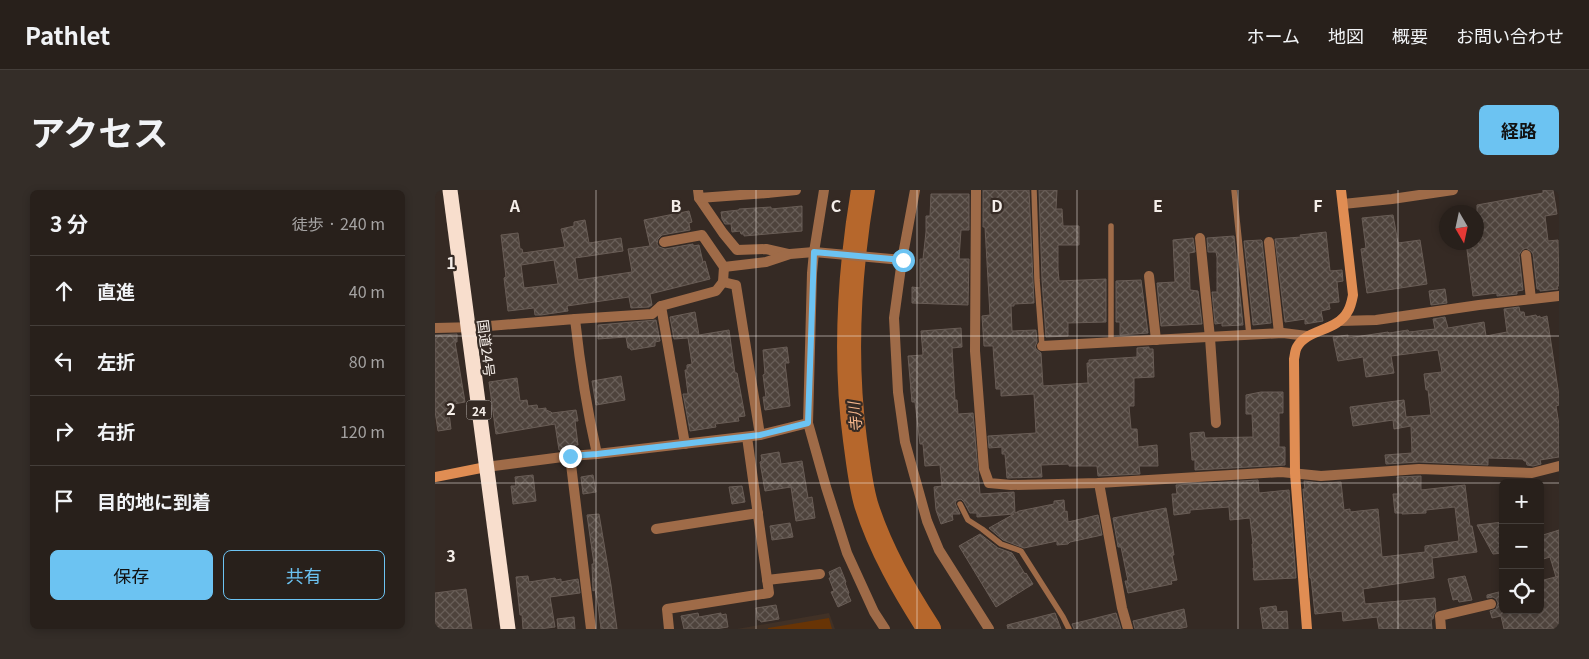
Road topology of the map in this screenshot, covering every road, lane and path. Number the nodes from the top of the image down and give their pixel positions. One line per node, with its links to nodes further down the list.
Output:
1 (450, 190): 29 (highway, 国道24号 / 24)
2 (796, 190): 10 (street)
3 (824, 190): 17 (street)
4 (915, 190): 20 (street)
5 (976, 190): 49 (street)
6 (1033, 190): 37 (lane)
7 (1233, 190): 32 (lane)
8 (1341, 190): 12 (street)
9 (1453, 190): 12 (street)
10 (766, 192): 11 (street)
11 (699, 194): 18 (street)
12 (1343, 204): 28 (street)
13 (1111, 226): 36 (lane)
14 (1200, 238): 34 (street)
15 (664, 242): 21 (street)
16 (1269, 242): 31 (street)
17 (817, 252): 18 (street); 20 (street); 38 (street)
18 (790, 254): 21 (street)
19 (1526, 255): 25 (street)
20 (901, 259): 60 (street)
21 (724, 267): 23 (street)
22 (1149, 276): 35 (street)
23 (723, 282): 26 (street); 40 (street)
24 (1559, 296): 25 (street)
25 (1531, 299): 28 (street)
26 (661, 306): 27 (street); 42 (street)
27 (575, 319): 29 (street); 43 (street)
28 (1340, 321): 33 (street)
29 (468, 326): 30 (street); 46 (highway, 国道24号 / 24)
30 (435, 328)
31 (1279, 334): 32 (street); 33 (street)
32 (1249, 335): 34 (street)
33 (1307, 336): 47 (street)
34 (1210, 338): 35 (street); 39 (street)
35 (1156, 340): 36 (street)
36 (1111, 343): 37 (street)
37 (1042, 346)
38 (808, 423): 40 (street); 59 (street)
39 (1216, 423)
40 (760, 435): 41 (street)
41 (747, 437): 42 (street); 51 (street)
42 (685, 444): 43 (street)
43 (597, 454): 44 (street)
44 (570, 456): 46 (street); 57 (street)
45 (1559, 466): 47 (street)
46 (486, 467): 48 (street); 56 (highway, 国道24号 / 24)
47 (1295, 474): 49 (street); 63 (street)
48 (435, 477)
49 (1099, 483): 62 (street)
50 (960, 504): 61 (lane)
51 (758, 513): 52 (street); 54 (street)
52 (656, 529)
53 (820, 574): 54 (street)
54 (767, 580): 58 (street)
55 (1491, 604): 64 (street)
56 (508, 629)
57 (591, 629)
58 (669, 629)
59 (885, 629)
60 (989, 629)
61 (1069, 629)
62 (1128, 629)
63 (1307, 629)
64 (1441, 629)

